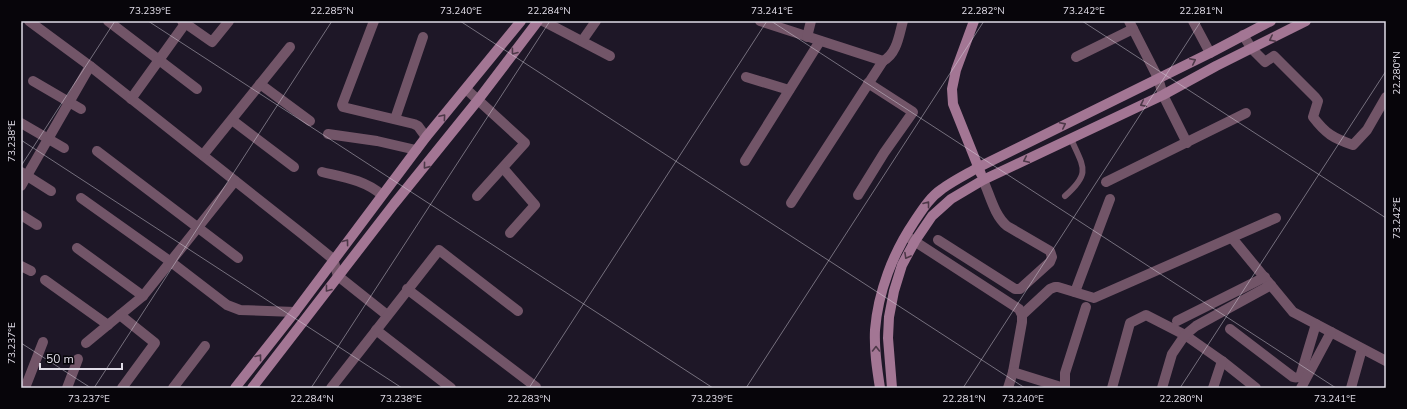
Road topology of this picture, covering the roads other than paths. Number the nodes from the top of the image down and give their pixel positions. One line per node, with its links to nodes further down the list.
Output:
1 (29, 21): 30 (street)
2 (108, 21): 28 (street)
3 (229, 21): 16 (street)
4 (374, 21): 46 (street)
5 (521, 21): 37 (street)
6 (538, 21): 42 (street, one-way to 42)
7 (543, 21): 21 (street)
8 (596, 21): 21 (street)
9 (760, 21): 20 (street)
10 (811, 21): 20 (street)
11 (903, 21): 29 (street)
12 (974, 21): 62 (street)
13 (1193, 21): 25 (street)
14 (1271, 21): 18 (street)
15 (1306, 21): 24 (street, one-way to 24)
16 (185, 22): 28 (street)
17 (1131, 25): 27 (street); 32 (street)
18 (1244, 35): 24 (street); 25 (street)
19 (423, 37): 46 (street)
20 (807, 37): 22 (street)
21 (582, 41): 26 (street)
22 (820, 41): 29 (street); 38 (street)
23 (290, 47): 35 (street)
24 (1252, 49): 39 (street); 40 (street)
25 (1210, 53): 32 (street, one-way to 25)
26 (610, 56)
27 (1076, 57)
28 (160, 61): 36 (street); 41 (street)
29 (883, 61): 34 (street)
30 (90, 66): 41 (street); 43 (street)
31 (746, 77): 38 (street)
32 (1158, 78): 39 (street); 62 (street, one-way to 32)
33 (33, 81): 43 (street)
34 (868, 83): 71 (street); 76 (street)
35 (260, 84): 47 (street); 48 (street)
36 (197, 89)
37 (466, 89): 42 (street); 51 (street, one-way to 37)
38 (790, 90): 59 (street)
39 (1163, 95): 53 (street, one-way to 53); 54 (street)
40 (1386, 97)
41 (131, 99): 58 (street)
42 (478, 100): 61 (street); 92 (street, one-way to 92)
43 (69, 102): 44 (street); 52 (street)
44 (81, 109)
45 (1246, 113): 54 (street)
46 (396, 119): 51 (street)
47 (232, 120): 58 (street); 60 (street)
48 (310, 121)
49 (21, 123): 52 (street)
50 (328, 134): 56 (street)
51 (426, 137): 56 (street)
52 (48, 139): 55 (street); 64 (street)
53 (1071, 139): 65 (street, one-way to 65); 73 (lane)
54 (1187, 143): 67 (street)
55 (64, 148)
56 (416, 150): 70 (street)
57 (97, 151): 80 (street)
58 (203, 155): 66 (street)
59 (745, 161)
60 (294, 166)
61 (503, 168): 72 (street); 81 (street)
62 (979, 168): 65 (street); 82 (street, one-way to 62)
63 (322, 172): 70 (street)
64 (24, 174): 68 (street); 69 (street)
65 (983, 180): 84 (street); 85 (street)
66 (235, 181): 80 (street); 88 (street)
67 (1106, 182)
68 (21, 186)
69 (51, 191)
70 (382, 195): 88 (street, one-way to 70)
71 (858, 195)
72 (477, 196)
73 (1065, 196)
74 (81, 198): 89 (street)
75 (1110, 199): 96 (street)
76 (791, 203)
77 (21, 215): 79 (street)
78 (1276, 218): 83 (street)
79 (37, 225)
80 (198, 227): 87 (street); 89 (street)
81 (510, 234)
82 (905, 235): 85 (street); 128 (street, one-way to 82)
83 (1232, 238): 94 (street); 96 (street)
84 (938, 240)
85 (915, 241): 103 (street); 129 (street, one-way to 129)
86 (77, 248): 97 (street)
87 (238, 258)
88 (333, 259): 92 (street); 100 (street)
89 (171, 262): 97 (street); 100 (street)
90 (21, 266): 91 (street)
91 (31, 272)
92 (338, 276): 102 (street); 124 (street, one-way to 124)
93 (45, 280): 106 (street)
94 (1268, 281): 104 (street); 105 (street); 110 (street)
95 (407, 289): 99 (street); 102 (street); 127 (street)
96 (1075, 292): 103 (street)
97 (143, 296): 101 (street)
98 (1086, 307): 131 (street)
99 (518, 311)
100 (294, 312): 123 (street, one-way to 100)
101 (120, 315): 106 (street); 121 (street)
102 (387, 315): 108 (street)
103 (1022, 315): 118 (street)
104 (1177, 321)
105 (1316, 324): 107 (street); 109 (street)
106 (108, 326): 112 (street)
107 (1230, 329)
108 (376, 330): 125 (street); 126 (street)
109 (1331, 332): 114 (street); 136 (street)
110 (1185, 335): 116 (street); 132 (street); 133 (street)
111 (43, 342): 119 (street)
112 (86, 343)
113 (205, 346): 122 (street)
114 (1362, 348): 117 (street); 137 (street)
115 (78, 359): 120 (street)
116 (1222, 361): 134 (street); 135 (street)
117 (1386, 361)
118 (1012, 372): 130 (street); 131 (street)
119 (25, 388)
120 (67, 388)
121 (122, 388)
122 (173, 388)
123 (235, 388)
124 (252, 388)
125 (331, 388)
126 (451, 388)
127 (536, 388)
128 (880, 388)
129 (892, 388)
130 (1008, 388)
131 (1064, 388)
132 (1112, 388)
133 (1162, 388)
134 (1213, 388)
135 (1256, 388)
136 (1301, 388)
137 (1351, 388)

